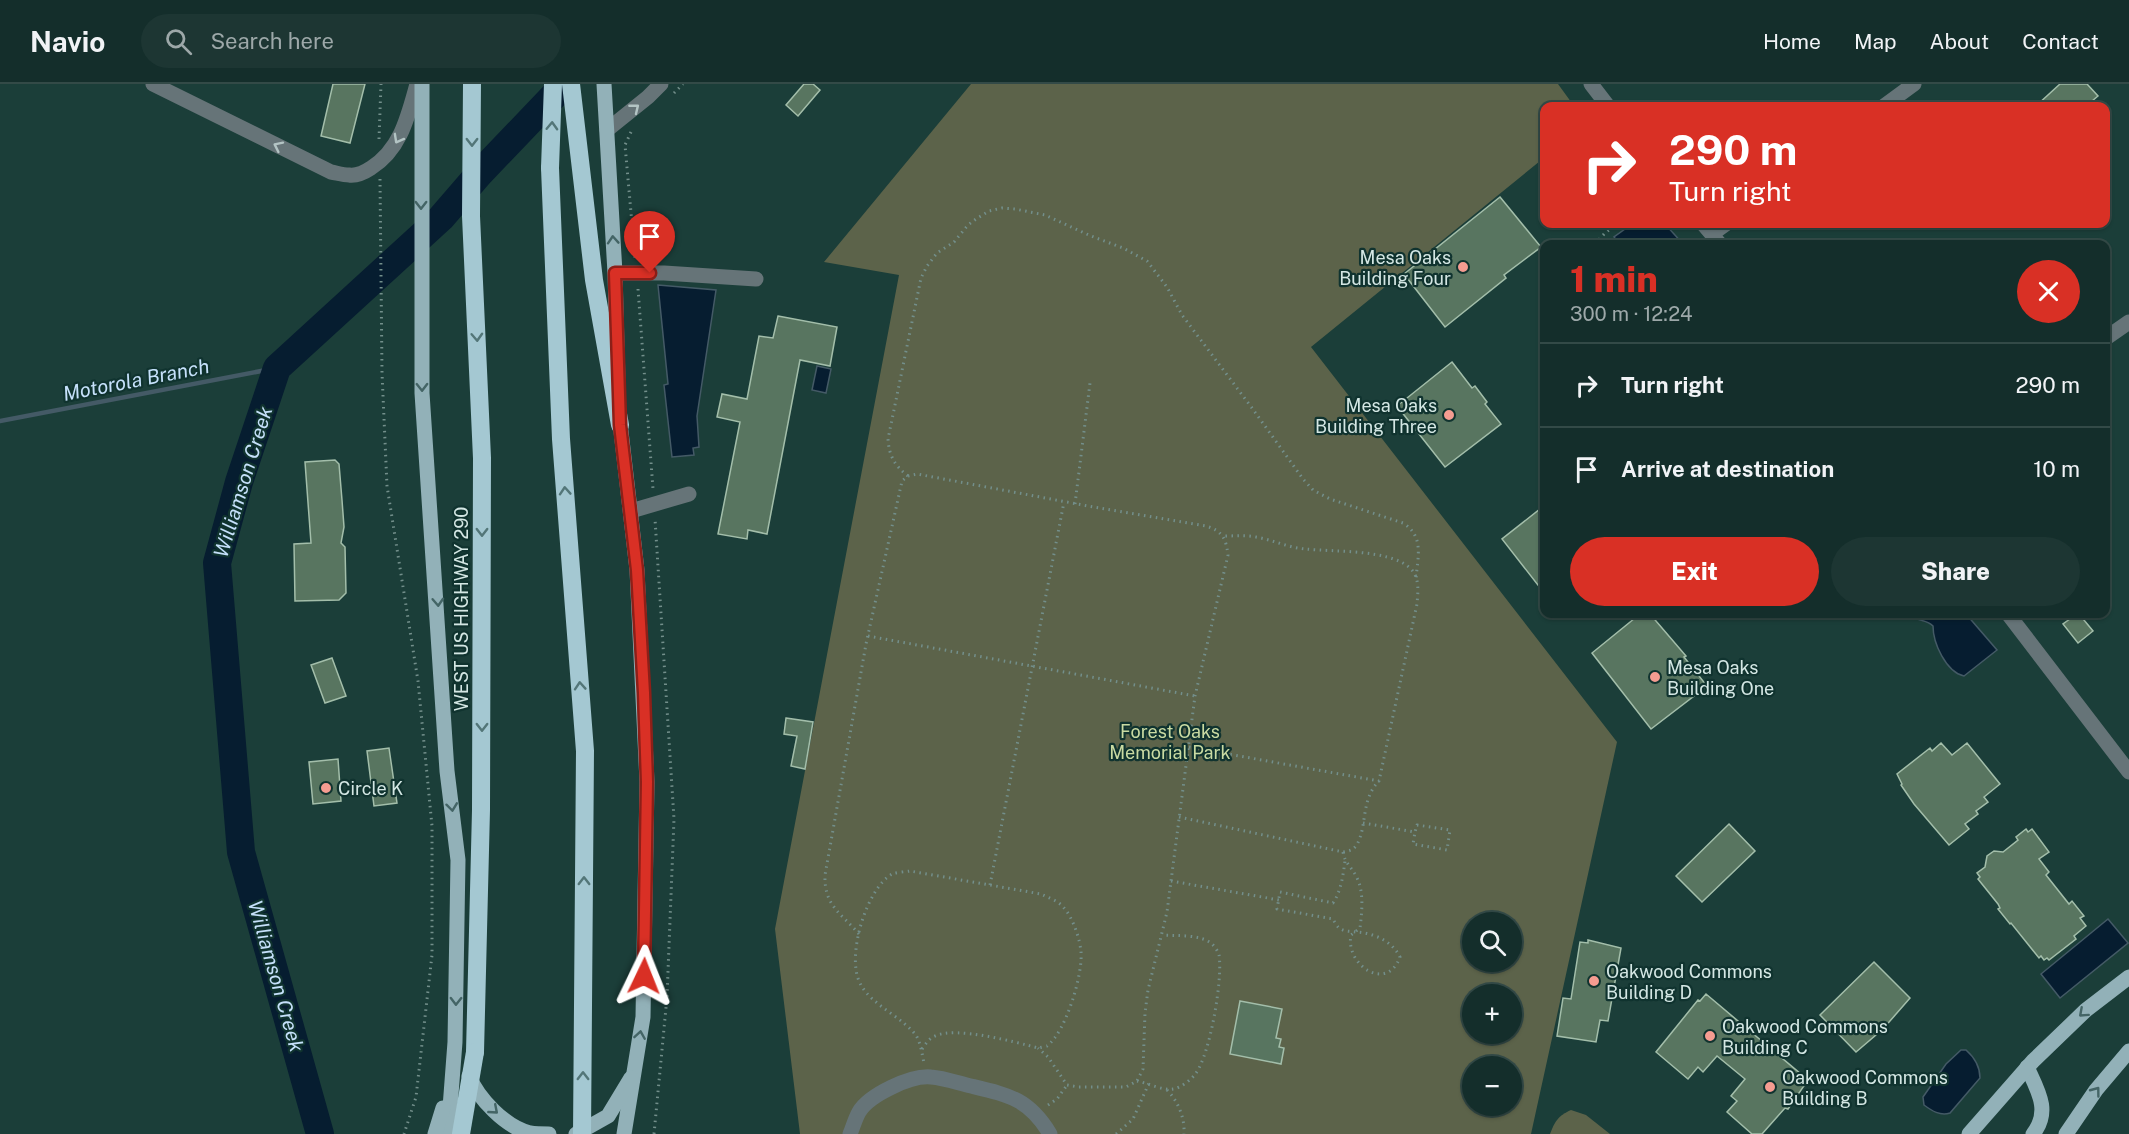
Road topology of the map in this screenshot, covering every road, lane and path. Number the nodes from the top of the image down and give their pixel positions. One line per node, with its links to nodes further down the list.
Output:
1 (153, 84): 17 (street, one-way to 1)
2 (381, 84): 17 (path)
3 (419, 84): 17 (street, one-way to 17); 54 (main road, WEST US HIGHWAY 290, one-way to 54)
4 (472, 84): 69 (highway, WEST US HIGHWAY 290, one-way to 69, bridge)
5 (553, 84): 72 (highway, one-way to 5, bridge)
6 (570, 84): 26 (highway)
7 (604, 84): 16 (main road)
8 (661, 84): 16 (street, one-way to 8)
9 (683, 84): 12 (path)
10 (1591, 84): 13 (street)
11 (1914, 84): 14 (street)
12 (669, 98)
13 (1605, 102)
14 (1889, 102)
15 (635, 128): 21 (path)
16 (607, 130): 20 (main road, one-way to 16)
17 (379, 162): 66 (path)
18 (1612, 228): 19 (path)
19 (1599, 240)
20 (615, 273): 21 (street); 26 (main road)
21 (636, 273): 22 (street); 30 (path)
22 (756, 279)
23 (2129, 322): 24 (street)
24 (2110, 335)
25 (1090, 383): 31 (path)
26 (620, 425): 32 (main road)
27 (908, 476): 29 (path); 34 (path); 36 (path)
28 (689, 494): 30 (street)
29 (1064, 502): 31 (path); 37 (path)
30 (654, 504): 32 (street); 75 (path)
31 (1075, 504): 33 (path)
32 (631, 511): 58 (main road, one-way to 32)
33 (1224, 536): 34 (path); 38 (path)
34 (1416, 578): 41 (path)
35 (2011, 618): 40 (street)
36 (868, 636): 37 (path); 51 (path)
37 (1032, 666): 38 (path); 48 (path)
38 (1195, 696): 39 (path)
39 (1188, 747): 41 (path); 42 (path)
40 (2129, 772)
41 (1379, 781): 43 (path)
42 (1179, 817): 45 (path); 47 (path)
43 (1363, 823): 44 (path); 45 (path)
44 (1415, 832): 44 (path)
45 (1342, 852): 46 (path)
46 (1345, 861): 49 (path); 50 (path)
47 (1171, 881): 49 (path); 52 (path)
48 (990, 885): 51 (path); 55 (path)
49 (1279, 900): 50 (path)
50 (1355, 932): 50 (path)
51 (859, 934): 55 (path)
52 (1162, 935): 59 (path); 63 (path)
53 (2129, 977): 57 (main road, one-way to 57)
54 (455, 1042): 60 (main road, WEST US HIGHWAY 290); 70 (main road, one-way to 70)
55 (1038, 1048): 62 (path)
56 (2129, 1051): 82 (main road, one-way to 56)
57 (2027, 1067): 80 (main road); 81 (main road)
58 (635, 1072): 64 (main road); 71 (main road)
59 (1137, 1081): 61 (path); 62 (path)
60 (452, 1082): 67 (main road); 68 (main road)
61 (1149, 1083): 63 (path); 78 (path)
62 (1067, 1085): 65 (path)
63 (1166, 1089): 79 (path)
64 (631, 1102): 73 (main road); 74 (main road)
65 (1036, 1112): 76 (street); 77 (street)
66 (404, 1134)
67 (435, 1134)
68 (448, 1134)
69 (461, 1134)
70 (549, 1134)
71 (576, 1134)
72 (582, 1134)
73 (624, 1134)
74 (634, 1134)
75 (654, 1134)
76 (850, 1134)
77 (1050, 1134)
78 (1116, 1134)
79 (1184, 1134)
80 (1968, 1134)
81 (2033, 1134)
82 (2066, 1134)

